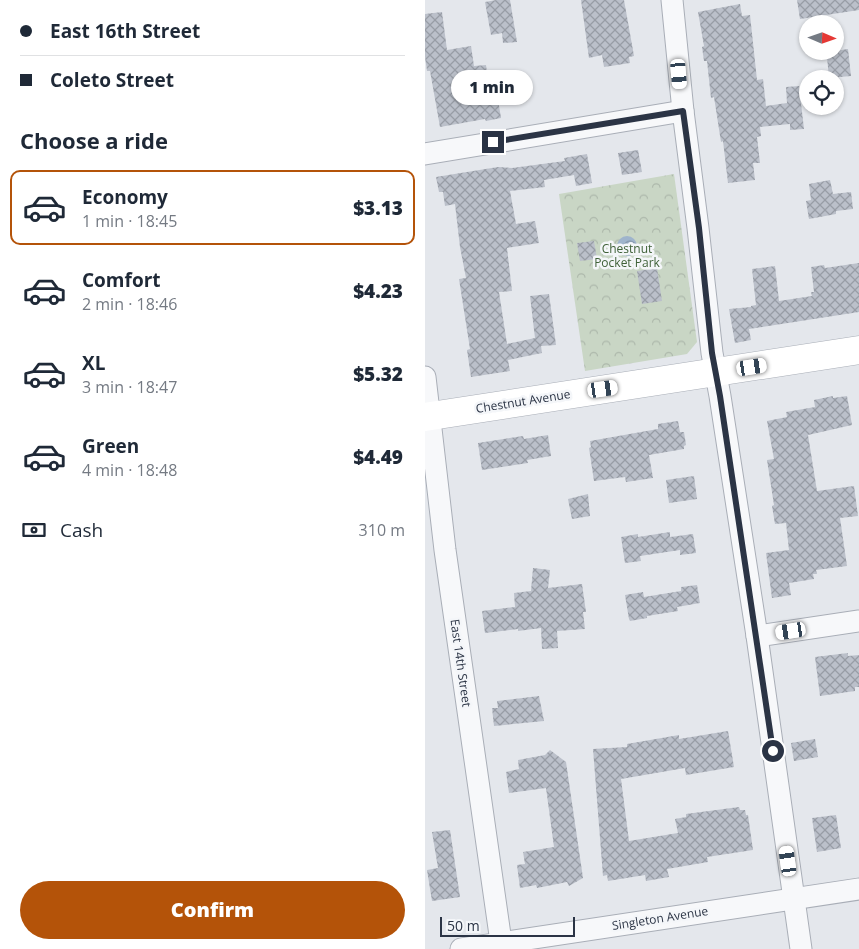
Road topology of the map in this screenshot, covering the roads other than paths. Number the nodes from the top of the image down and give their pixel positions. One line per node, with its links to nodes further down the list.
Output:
1 (672, 0): 2 (street)
2 (683, 111): 3 (street); 5 (street)
3 (425, 154)
4 (859, 350): 5 (main road, Chestnut Avenue)
5 (716, 372): 7 (main road, Chestnut Avenue); 9 (street)
6 (425, 377): 7 (street, East 14th Street)
7 (427, 416): 12 (street, East 14th Street)
8 (859, 620): 9 (street)
9 (757, 636): 11 (street)
10 (859, 889): 11 (street, Singleton Avenue)
11 (794, 898): 12 (street, Singleton Avenue); 14 (street)
12 (501, 946): 13 (street, Singleton Avenue)
13 (461, 949)
14 (801, 949)

